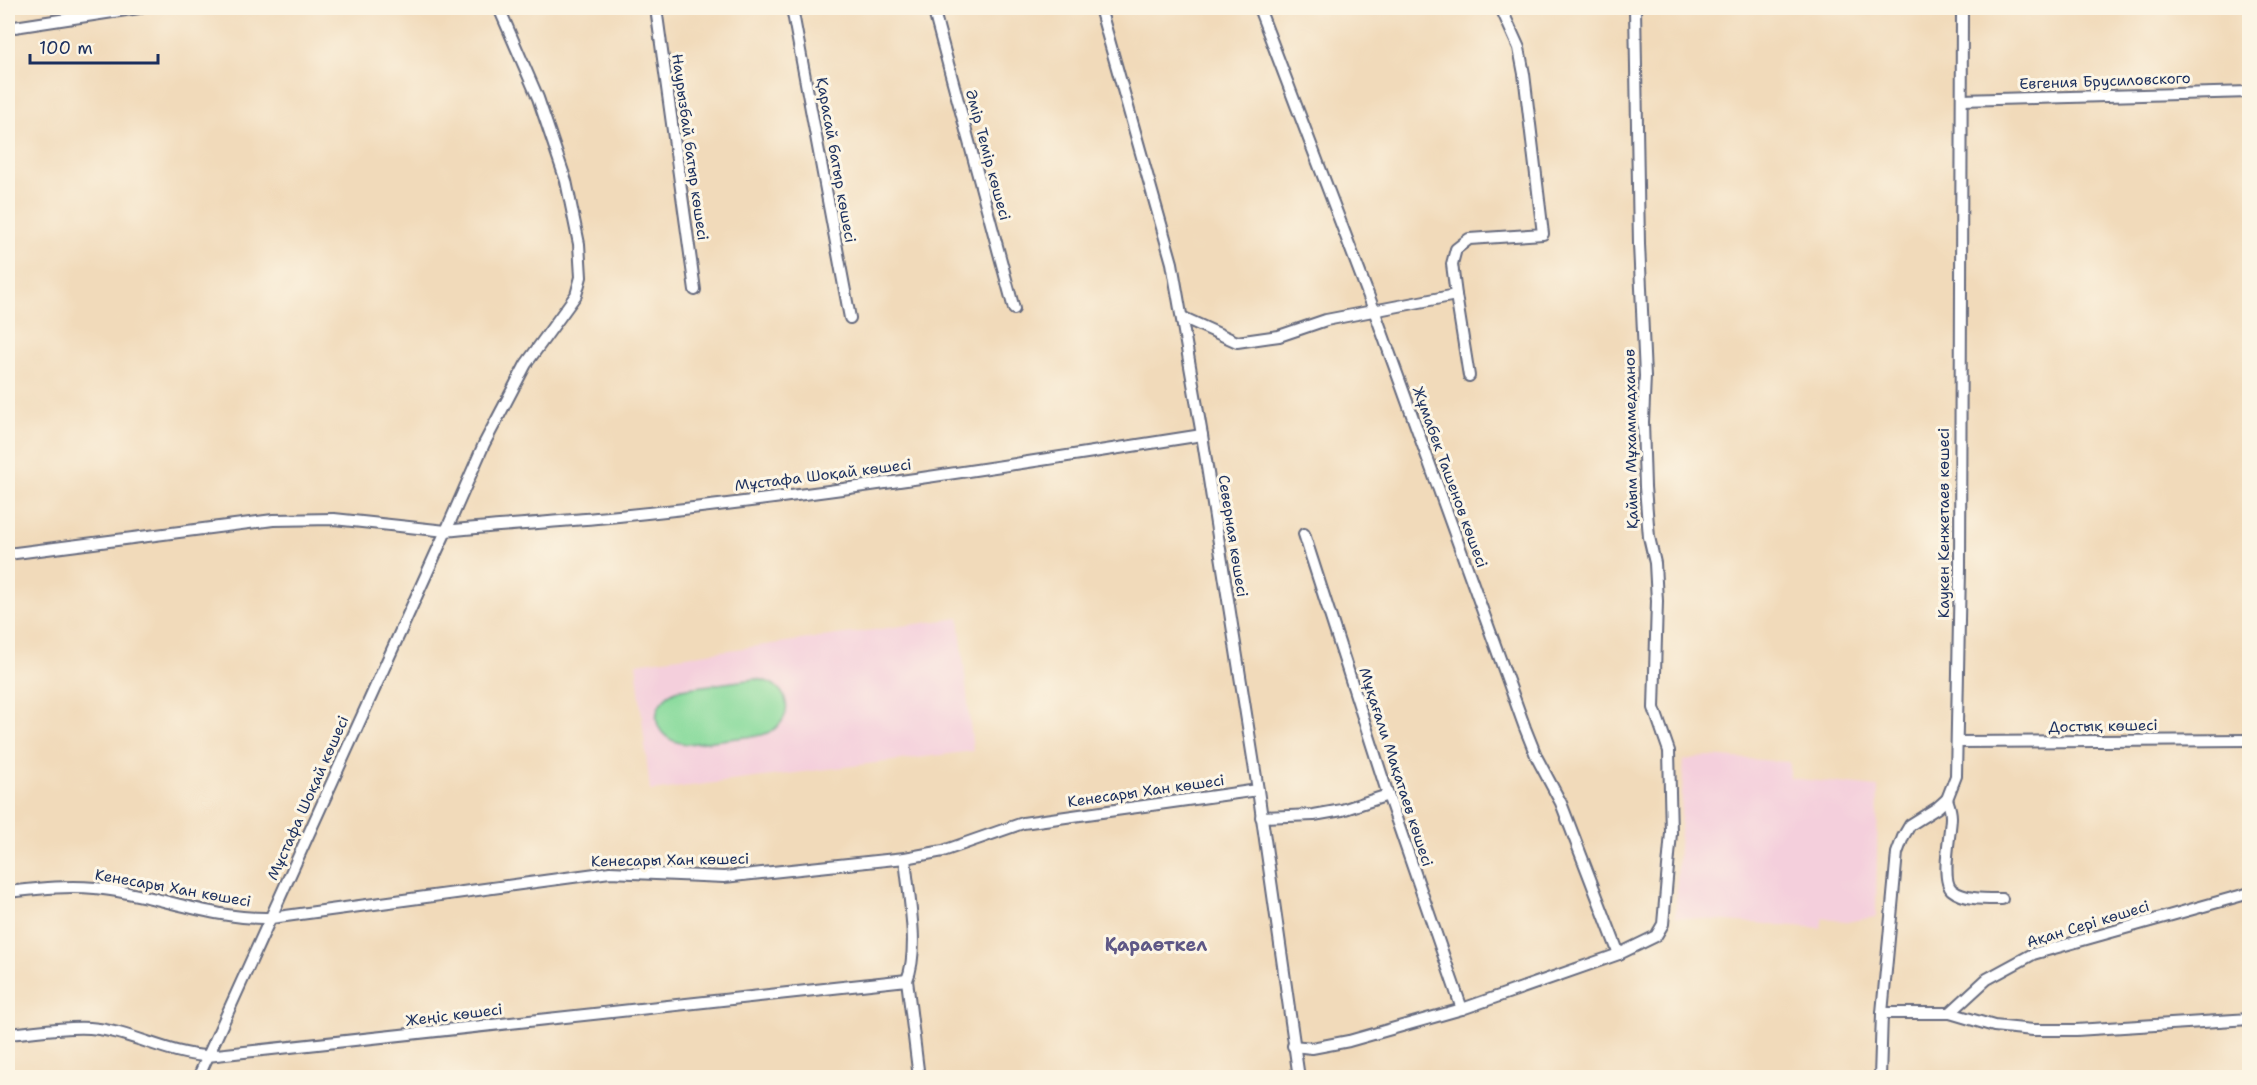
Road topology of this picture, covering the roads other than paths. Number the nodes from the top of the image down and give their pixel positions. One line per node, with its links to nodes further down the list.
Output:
1 (139, 8): 11 (street)
2 (499, 8): 22 (street)
3 (656, 8): 14 (street, Наурызбай батыр көшесі)
4 (792, 8): 19 (street, Қарасай батыр көшесі)
5 (933, 8): 16 (street, Әмір Темір көшесі)
6 (1100, 8): 18 (street, Северная көшесі)
7 (1259, 8): 17 (street, Жұмабек Ташенов көшесі)
8 (1501, 8): 15 (street)
9 (1635, 8): 36 (street, Қайым Мұхаммедханов)
10 (1962, 8): 13 (street, Каукен Кенжетаев көшесі)
11 (8, 28)
12 (2250, 93): 13 (street, Евгения Брусиловского)
13 (1962, 100): 26 (street, Каукен Кенжетаев көшесі)
14 (695, 290)
15 (1456, 295): 17 (street); 20 (street)
16 (1014, 309)
17 (1374, 310): 18 (street); 36 (street, Жұмабек Ташенов көшесі)
18 (1182, 317): 21 (street, Северная көшесі)
19 (850, 318)
20 (1469, 376)
21 (1203, 435): 22 (street, Мұстафа Шоқай көшесі); 27 (street, Северная көшесі)
22 (446, 531): 24 (street, Мұстафа Шоқай көшесі); 35 (street, Мұстафа Шоқай көшесі)
23 (1304, 534): 28 (street, Мұқағали Мақатаев көшесі)
24 (8, 554)
25 (2250, 740): 26 (street, Достық көшесі)
26 (1957, 742): 29 (street, Каукен Кенжетаев көшесі)
27 (1258, 790): 30 (street, Северная көшесі); 31 (street, Кенесары Хан көшесі)
28 (1388, 795): 30 (street); 38 (street, Мұқағали Мақатаев көшесі)
29 (1947, 799): 34 (street); 39 (street)
30 (1261, 818): 43 (street, Северная көшесі)
31 (905, 858): 35 (street, Кенесары Хан көшесі); 37 (street)
32 (8, 891): 35 (street, Кенесары Хан көшесі)
33 (2250, 893): 40 (street, Ақан Сері көшесі)
34 (2002, 899)
35 (271, 918): 44 (street, Мұстафа Шоқай көшесі)
36 (1619, 954): 38 (street)
37 (907, 980): 44 (street, Жеңіс көшесі); 46 (street)
38 (1462, 1009): 43 (street)
39 (1882, 1013): 40 (street); 48 (street)
40 (1950, 1013): 41 (street)
41 (2250, 1019)
42 (8, 1034): 44 (street, Жеңіс көшесі)
43 (1293, 1046): 47 (street, Северная көшесі)
44 (207, 1056): 45 (street, Мұстафа Шоқай көшесі)
45 (198, 1077)
46 (919, 1077)
47 (1299, 1077)
48 (1880, 1077)

